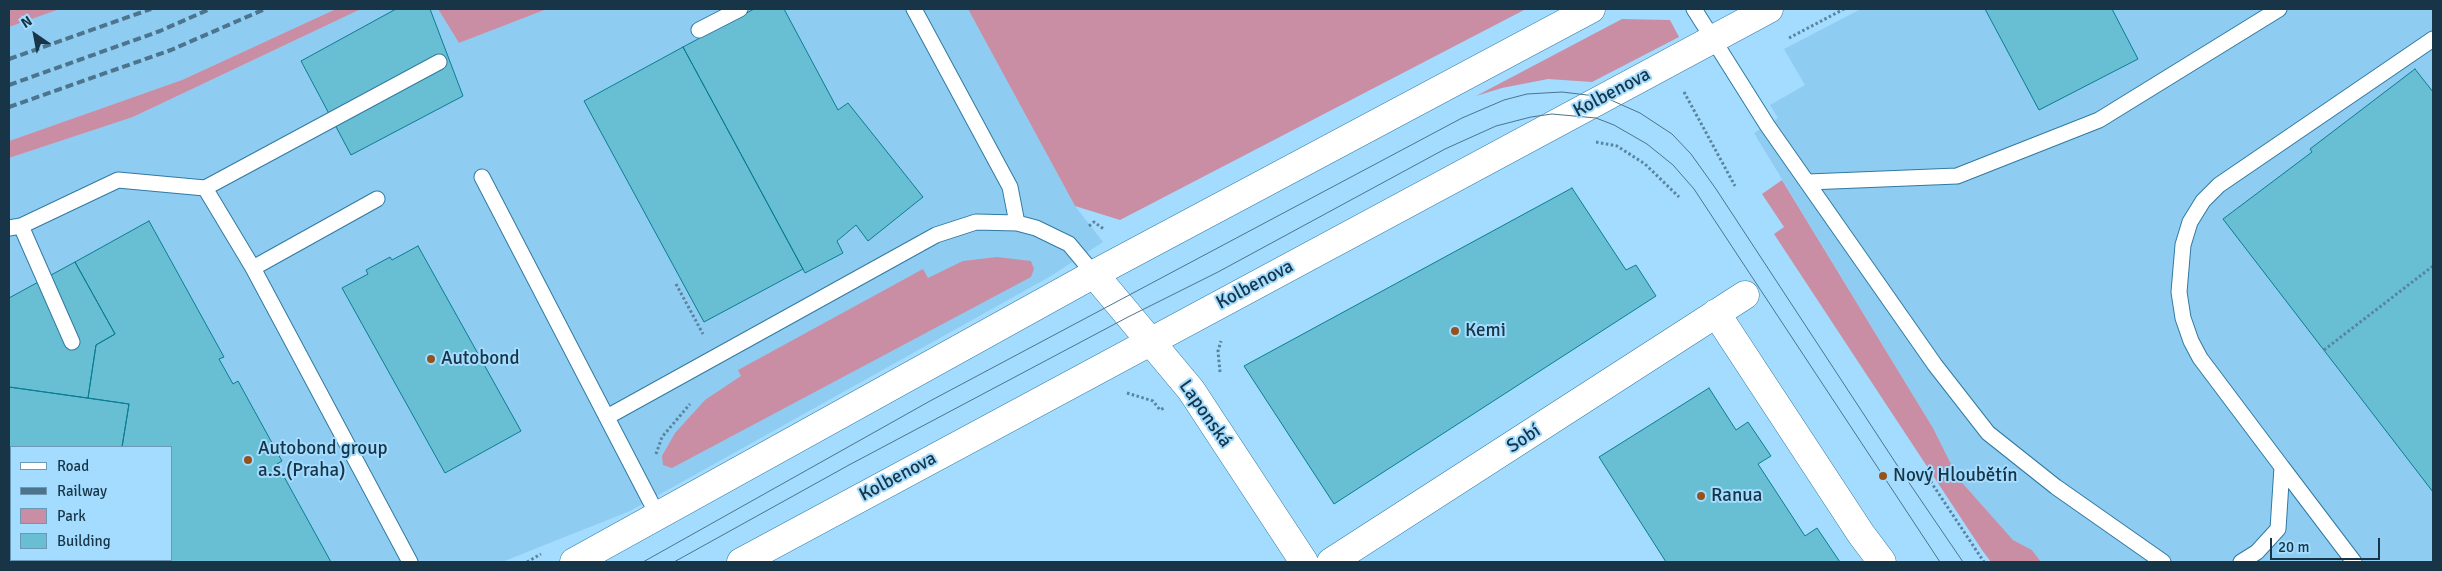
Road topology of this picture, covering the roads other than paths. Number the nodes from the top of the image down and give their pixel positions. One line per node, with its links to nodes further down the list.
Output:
1 (740, 9): 7 (lane)
2 (914, 9): 15 (lane)
3 (1591, 9): 18 (main road)
4 (1694, 9): 8 (lane)
5 (1769, 9): 8 (main road, Kolbenova)
6 (2279, 9): 12 (lane)
7 (699, 30)
8 (1713, 38): 12 (lane); 22 (main road, Kolbenova)
9 (2433, 39): 24 (lane)
10 (439, 62): 13 (lane)
11 (482, 177): 23 (lane)
12 (1808, 182): 32 (lane)
13 (205, 188): 16 (lane); 17 (lane)
14 (377, 199): 17 (lane)
15 (1017, 223): 18 (lane); 23 (lane)
16 (15, 227): 21 (lane)
17 (253, 268): 27 (lane)
18 (1094, 274): 22 (main road, Laponská); 25 (main road)
19 (1745, 295): 20 (main road, Sobí)
20 (1716, 314): 30 (main road, Sobí); 31 (main road)
21 (72, 342)
22 (1149, 342): 26 (main road, Kolbenova); 29 (main road, Laponská)
23 (607, 417): 25 (lane)
24 (2282, 467): 33 (lane); 34 (lane)
25 (658, 516): 28 (main road)
26 (759, 558)
27 (410, 562)
28 (574, 562)
29 (1304, 562)
30 (1331, 562)
31 (1882, 562)
32 (2163, 562)
33 (2241, 562)
34 (2354, 562)

